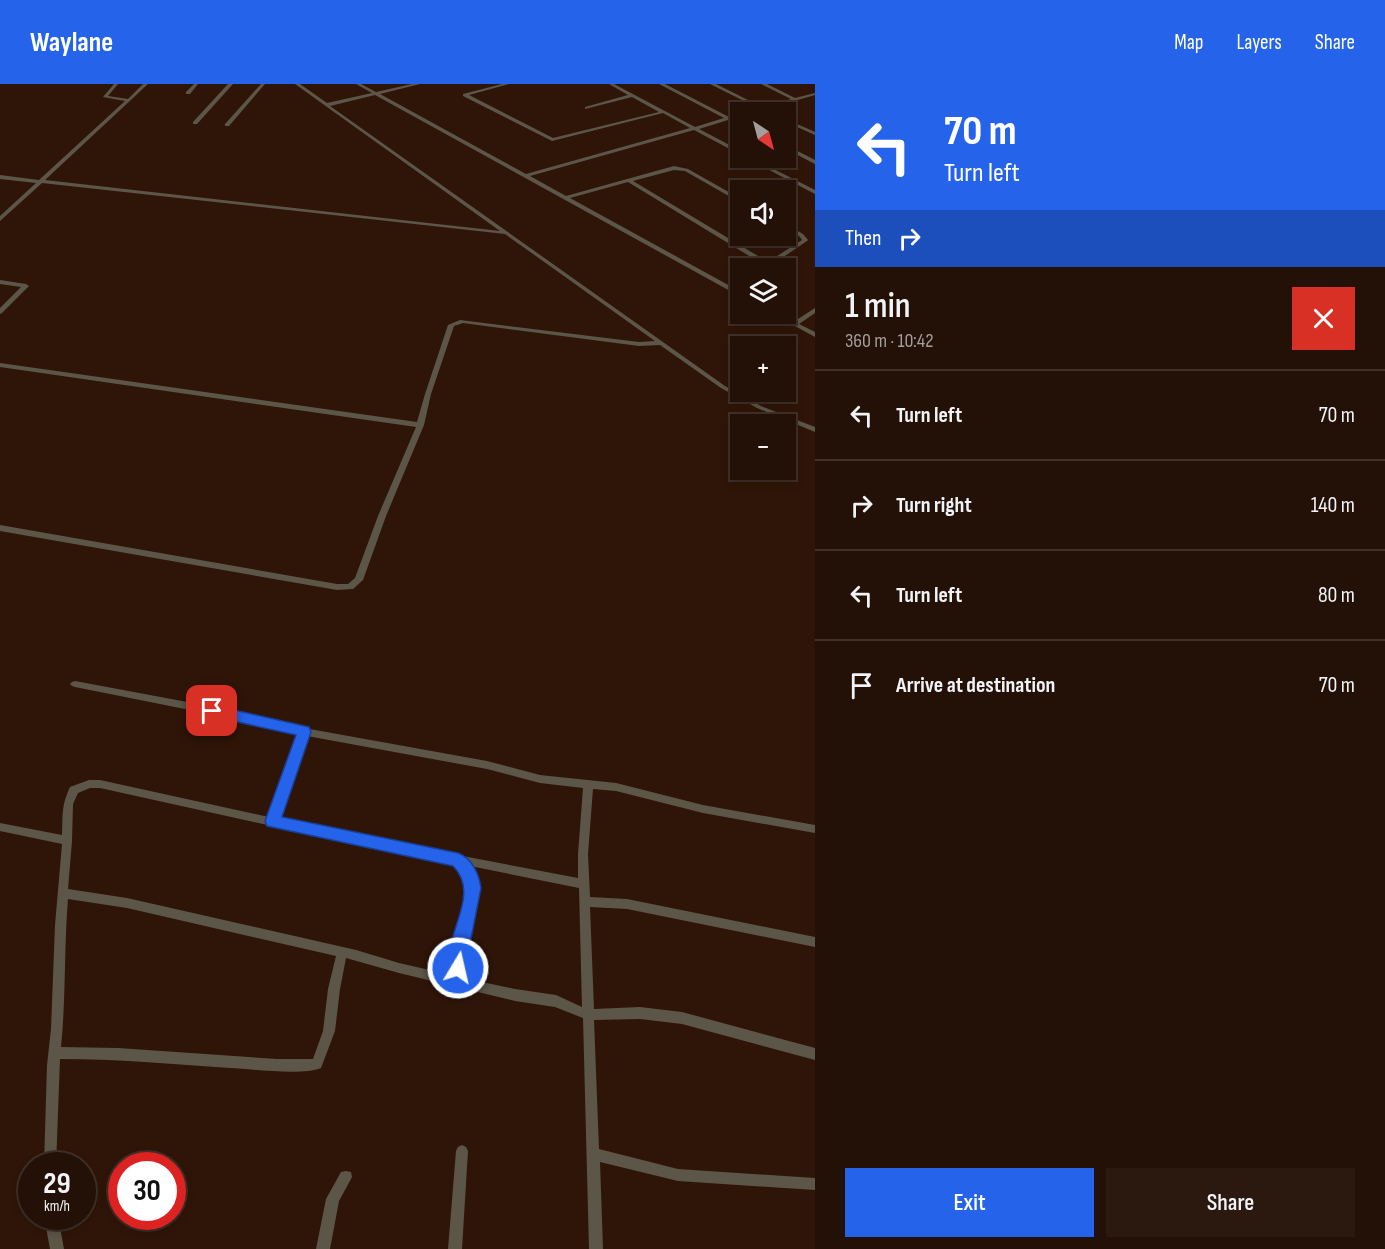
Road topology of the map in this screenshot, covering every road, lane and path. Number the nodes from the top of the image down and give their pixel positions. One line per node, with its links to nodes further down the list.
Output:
1 (116, 84): 18 (street)
2 (146, 84): 18 (street)
3 (196, 84): 14 (street)
4 (231, 84): 26 (street)
5 (262, 84): 27 (street)
6 (297, 84): 22 (street)
7 (358, 84): 15 (street)
8 (418, 84): 15 (street)
9 (507, 84): 24 (street)
10 (611, 84): 17 (street)
11 (661, 84): 25 (street)
12 (712, 84): 20 (street)
13 (763, 84): 19 (street)
14 (188, 93)
15 (376, 94): 22 (street); 35 (street)
16 (815, 94): 19 (street)
17 (633, 95): 23 (street); 24 (street)
18 (128, 100): 38 (street)
19 (796, 100): 21 (street)
20 (749, 102)
21 (789, 102)
22 (327, 105): 44 (street)
23 (587, 108)
24 (663, 112): 29 (street)
25 (728, 118): 29 (street)
26 (195, 123)
27 (227, 125)
28 (796, 125): 30 (street)
29 (694, 128): 31 (street); 35 (street)
30 (815, 134)
31 (730, 147)
32 (796, 152): 33 (street)
33 (815, 162)
34 (768, 168): 39 (street)
35 (525, 176): 41 (street)
36 (0, 177): 38 (street)
37 (628, 180): 40 (street); 41 (street); 45 (street)
38 (42, 182): 42 (street); 44 (street)
39 (815, 192)
40 (730, 195)
41 (565, 198): 48 (street)
42 (0, 219)
43 (796, 232): 46 (street)
44 (507, 233): 54 (street)
45 (751, 258)
46 (778, 258)
47 (0, 282): 50 (street)
48 (730, 288)
49 (815, 310): 51 (street)
50 (0, 312)
51 (796, 323)
52 (795, 324): 53 (street)
53 (815, 335)
54 (662, 343): 56 (street); 57 (street)
55 (0, 365): 56 (street)
56 (420, 425): 58 (street)
57 (815, 430)
58 (0, 528)
59 (75, 684): 60 (street)
60 (304, 732): 61 (street); 62 (street)
61 (588, 784): 64 (street); 67 (street)
62 (273, 821): 65 (street); 66 (street)
63 (0, 827): 65 (street)
64 (815, 829)
65 (68, 841): 68 (street)
66 (458, 860): 67 (street); 72 (street)
67 (585, 884): 69 (street)
68 (63, 893): 71 (street); 74 (street)
69 (584, 902): 70 (street); 73 (street)
70 (815, 942)
71 (342, 952): 72 (street); 74 (street)
72 (469, 983): 73 (street)
73 (588, 1015): 75 (street); 78 (street)
74 (54, 1053): 77 (street)
75 (815, 1054)
76 (462, 1151): 84 (street)
77 (50, 1152)
78 (592, 1154): 80 (street); 85 (street)
79 (346, 1177): 83 (street)
80 (815, 1184)
81 (54, 1230): 82 (street)
82 (57, 1249)
83 (323, 1249)
84 (455, 1249)
85 (596, 1249)

